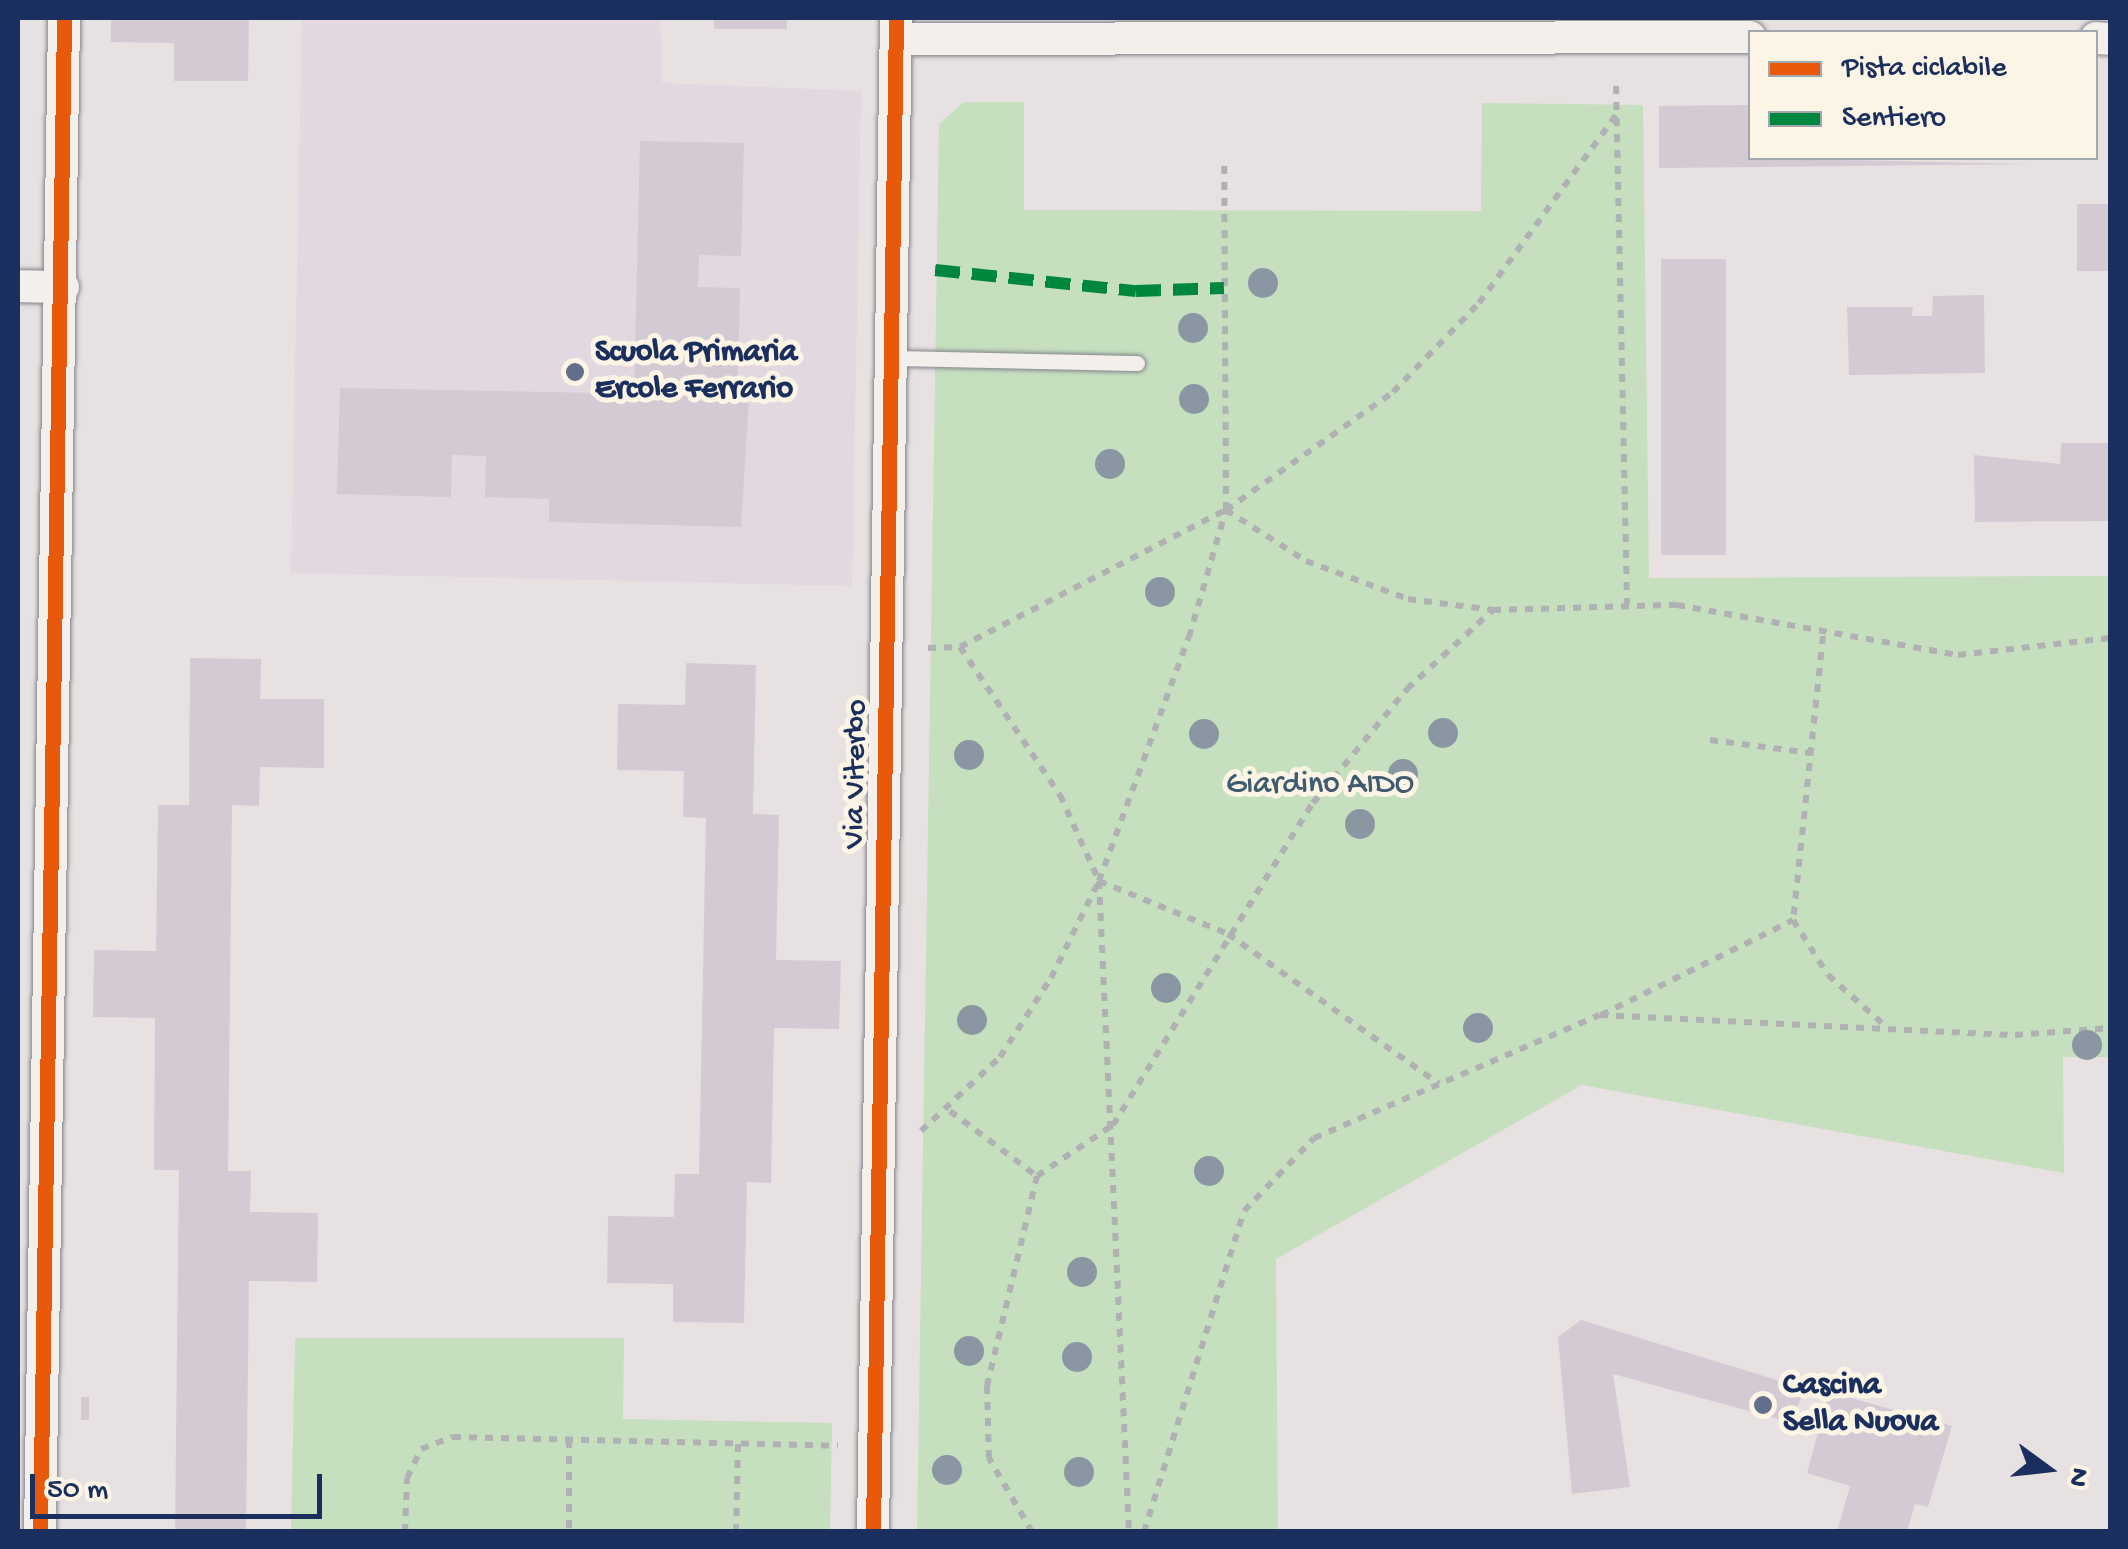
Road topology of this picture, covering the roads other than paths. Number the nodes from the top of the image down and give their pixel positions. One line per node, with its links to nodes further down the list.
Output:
1 (64, 18): 6 (street)
2 (896, 28): 3 (street); 7 (street, Via Viterbo)
3 (1468, 28): 4 (street)
4 (1748, 37)
5 (18, 286): 6 (street)
6 (63, 287): 9 (street)
7 (891, 358): 8 (lane); 10 (street, Via Viterbo)
8 (1137, 363)
9 (40, 1532)
10 (872, 1532)

